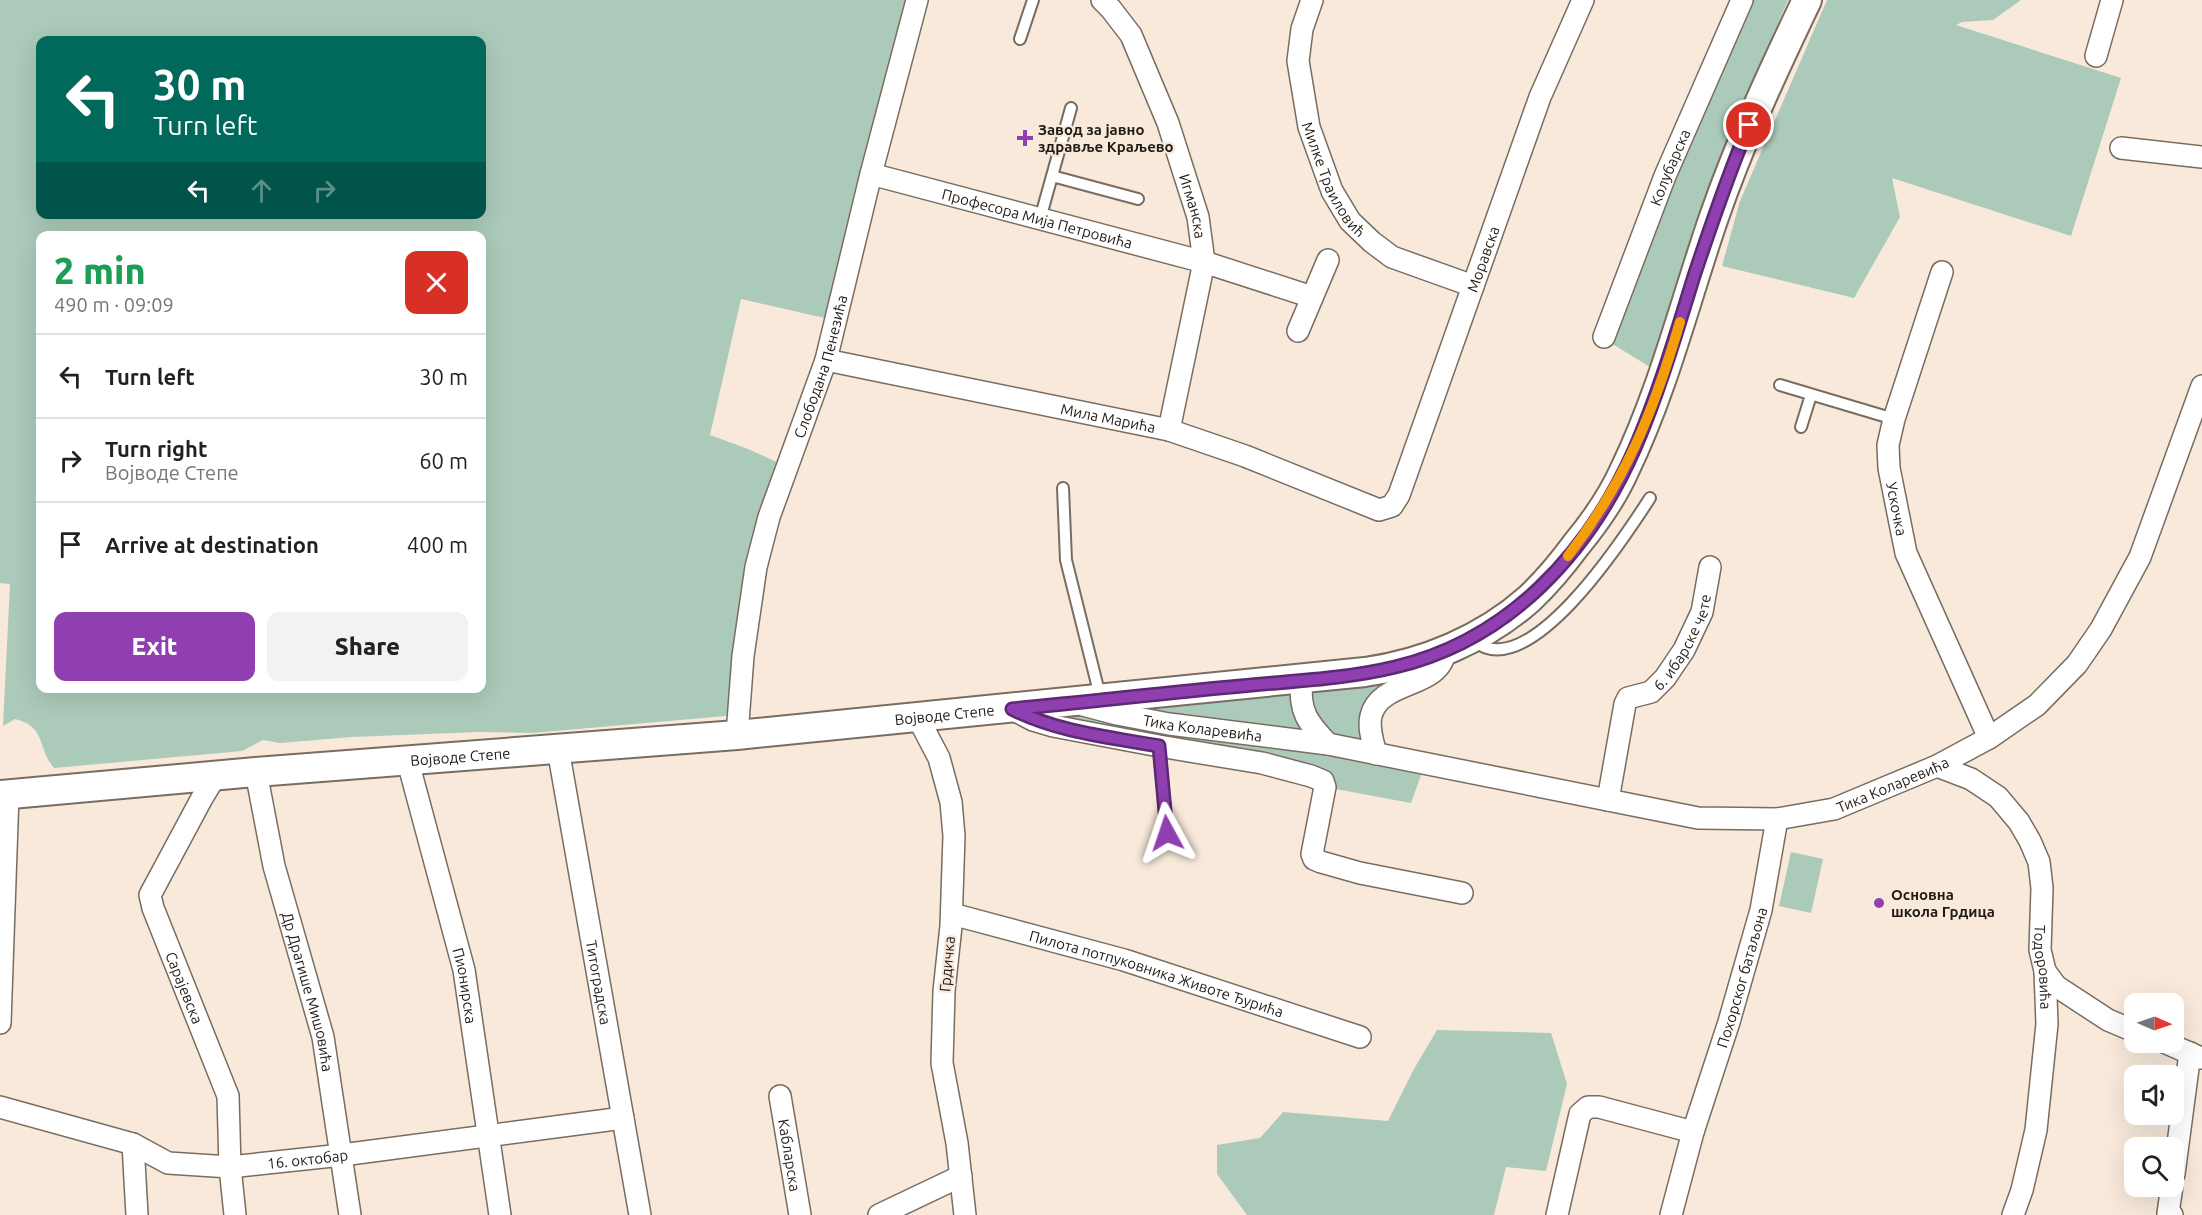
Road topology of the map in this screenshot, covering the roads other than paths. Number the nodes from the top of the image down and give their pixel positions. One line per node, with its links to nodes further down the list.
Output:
1 (917, 0): 14 (street, Слободана Пенезића)
2 (1034, 0): 9 (lane)
3 (1102, 0): 19 (street, Игманска)
4 (1312, 0): 21 (street, Милке Траиловић)
5 (1583, 0): 21 (street, Моравска)
6 (1742, 0): 24 (street, Колубарска)
7 (1807, 0): 37 (street, Војводе Степе)
8 (2112, 0): 10 (street)
9 (1020, 39)
10 (2096, 56)
11 (1071, 108): 15 (lane)
12 (2121, 148): 13 (street)
13 (2202, 157)
14 (871, 174): 17 (street, Професора Мија Петровића); 25 (street, Слободана Пенезића)
15 (1052, 176): 16 (lane); 17 (lane)
16 (1138, 199)
17 (1040, 219): 19 (street, Професора Мија Петровића)
18 (1328, 260): 22 (street)
19 (1204, 262): 22 (street, Професора Мија Петровића); 32 (street, Игманска)
20 (1942, 272): 30 (street, Ускочка)
21 (1473, 286): 35 (street, Моравска)
22 (1312, 297): 23 (street)
23 (1298, 331)
24 (1604, 338)
25 (826, 360): 32 (street, Мила Марића); 43 (street, Слободана Пенезића)
26 (1780, 385): 28 (lane)
27 (2202, 386): 29 (street, Тика Коларевића)
28 (1811, 395): 30 (lane); 31 (lane)
29 (2198, 408): 44 (street, Тика Коларевића)
30 (1894, 419): 44 (street, Ускочка)
31 (1801, 427)
32 (1169, 430): 35 (street, Мила Марића)
33 (1063, 488): 40 (lane)
34 (1650, 498): 37 (lane)
35 (1379, 510)
36 (1710, 567): 54 (street, 6. ибарске чете)
37 (1470, 638): 38 (street, Војводе Степе)
38 (1445, 651): 39 (street, Војводе Степе); 48 (street)
39 (1302, 680): 40 (street, Војводе Степе); 45 (street)
40 (1089, 701): 41 (street, Војводе Степе); 45 (street, Тика Коларевића)
41 (1012, 709): 42 (street, Војводе Степе); 46 (street)
42 (918, 718): 43 (street, Војводе Степе); 58 (street, Грдичка)
43 (737, 735): 47 (street, Војводе Степе)
44 (1989, 738): 50 (street, Тика Коларевића)
45 (1328, 744): 48 (street, Тика Коларевића)
46 (1159, 746): 56 (lane); 57 (street)
47 (558, 749): 49 (street, Војводе Степе); 66 (street, Титоградска)
48 (1376, 754): 54 (street, Тика Коларевића)
49 (408, 762): 51 (street, Војводе Степе); 68 (street, Пионирска)
50 (1937, 766): 55 (street, Тика Коларевића); 59 (street, Тодоровића)
51 (256, 772): 52 (street, Војводе Степе); 71 (street, Др Драгише Мишовића)
52 (216, 776): 53 (street, Војводе Степе); 72 (street, Сарајевска)
53 (4, 794): 60 (street)
54 (1608, 800): 55 (street, Тика Коларевића)
55 (1777, 819): 67 (street, Похорског батаљона)
56 (1167, 833)
57 (1462, 893)
58 (951, 914): 62 (street, Пилота потпуковника Животе Ђурића); 73 (street, Грдичка)
59 (2045, 971): 61 (street); 85 (street, Тодоровића)
60 (0, 1023)
61 (2124, 1026)
62 (1360, 1037)
63 (2196, 1056): 69 (street)
64 (780, 1096): 80 (street, Кабларска)
65 (0, 1107): 70 (street, 16. октобар)
66 (622, 1118): 68 (street, 16. октобар); 79 (street, Титоградска)
67 (1693, 1132): 83 (street); 84 (street, Похорског батаљона)
68 (489, 1137): 71 (street, 16. октобар); 78 (street, Пионирска)
69 (2181, 1137)
70 (133, 1144): 72 (street, 16. октобар); 75 (street)
71 (342, 1155): 72 (street, 16. октобар); 77 (street, Др Драгише Мишовића)
72 (230, 1167): 76 (street, Сарајевска)
73 (961, 1176): 81 (street); 82 (street, Грдичка)
74 (2170, 1197): 86 (street)
75 (137, 1215)
76 (235, 1215)
77 (350, 1215)
78 (500, 1215)
79 (640, 1215)
80 (800, 1215)
81 (879, 1215)
82 (965, 1215)
83 (1557, 1215)
84 (1671, 1215)
85 (2013, 1215)
86 (2172, 1215)

